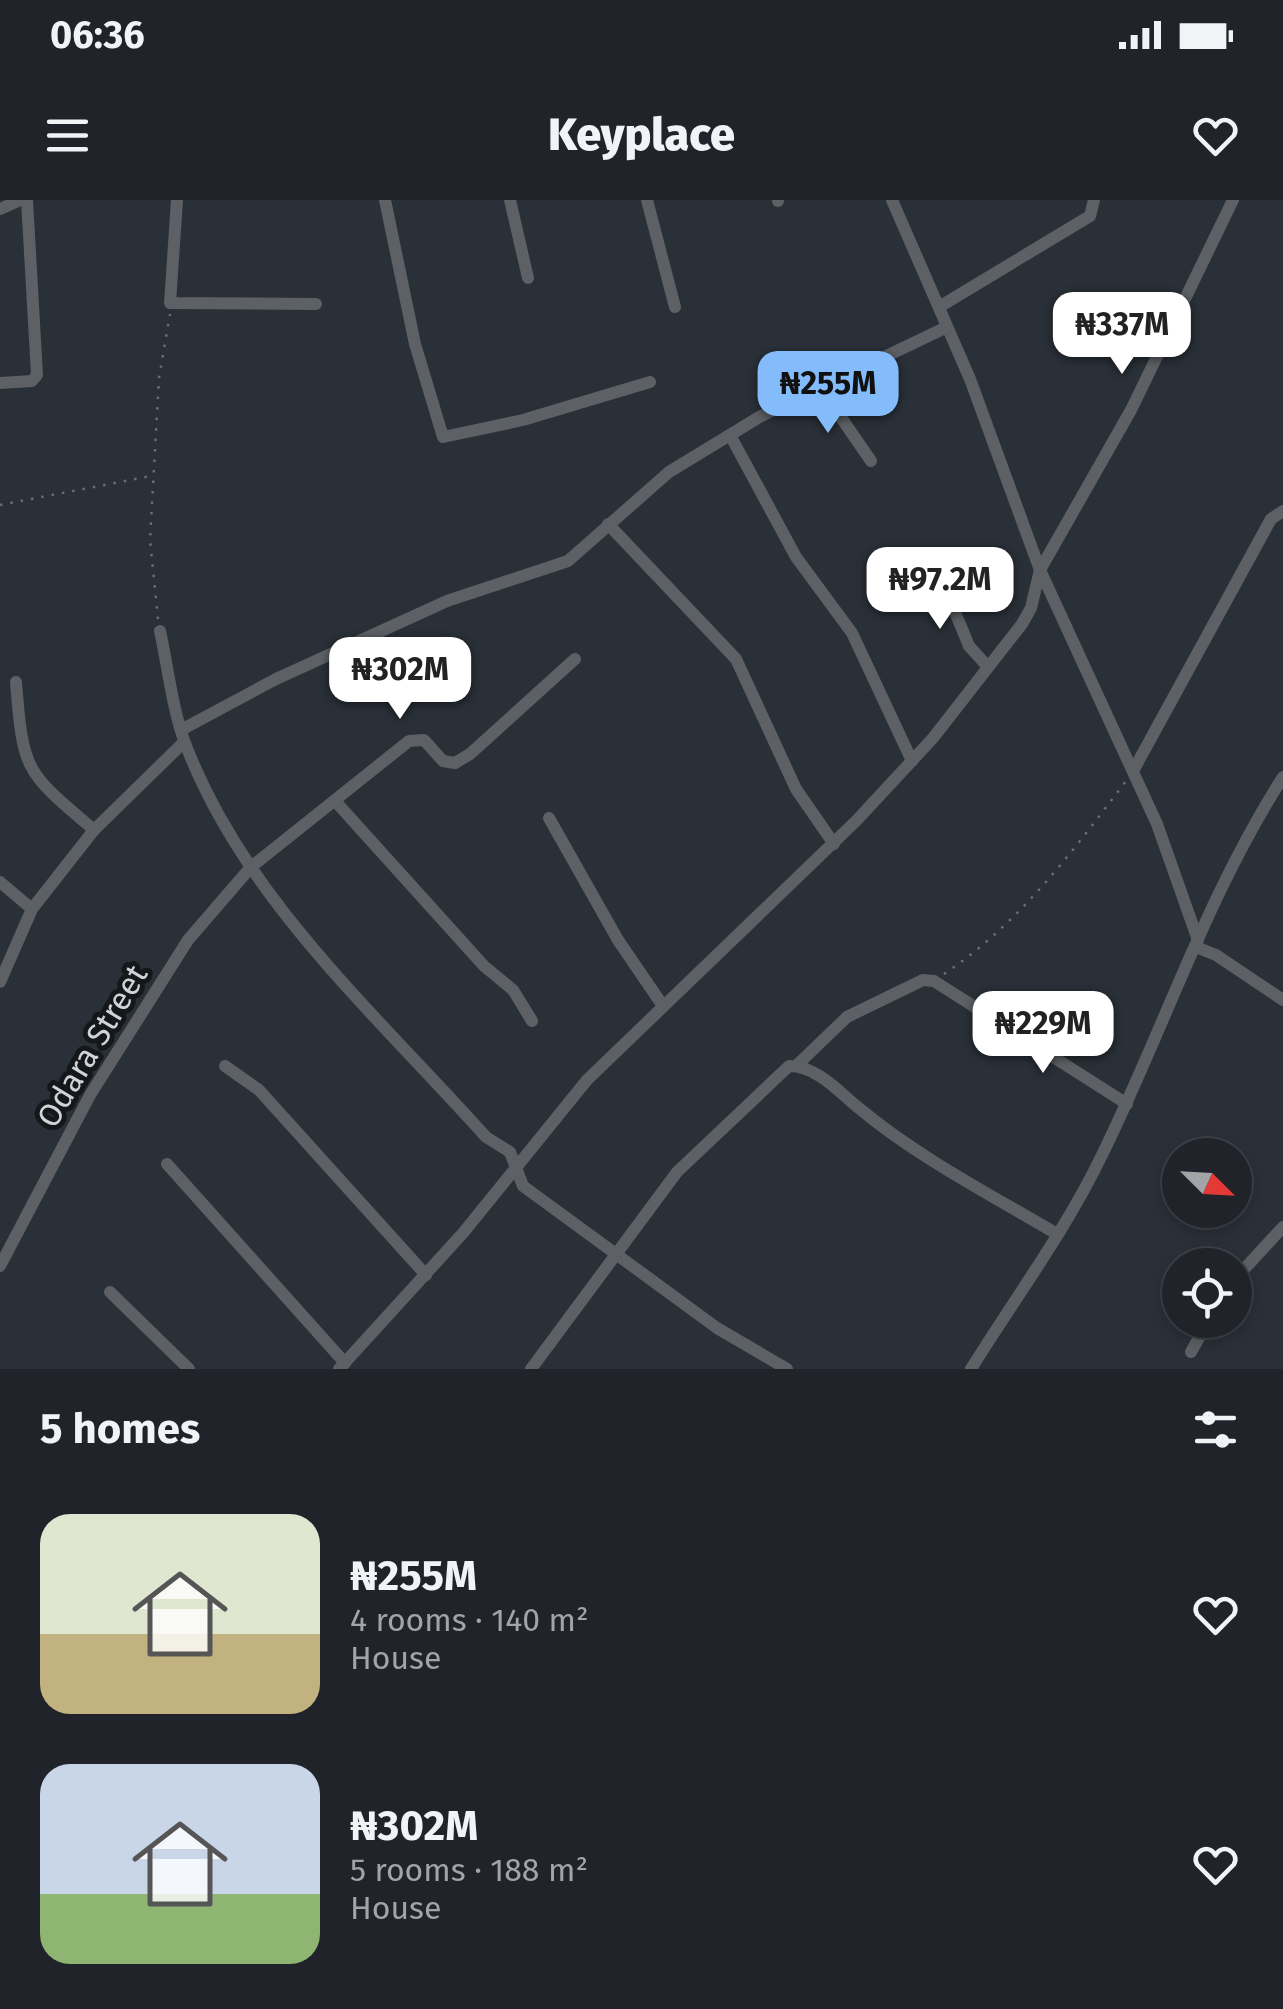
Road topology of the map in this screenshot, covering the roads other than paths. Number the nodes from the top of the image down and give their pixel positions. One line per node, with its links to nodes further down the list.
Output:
1 (20, 200): 10 (street)
2 (27, 200): 17 (street)
3 (177, 200): 12 (street)
4 (385, 200): 16 (street)
5 (510, 200): 11 (street)
6 (647, 200): 14 (street)
7 (892, 200): 13 (street)
8 (1094, 200): 13 (street)
9 (1233, 200): 24 (street)
10 (0, 209)
11 (528, 278)
12 (316, 304)
13 (939, 306): 15 (street)
14 (675, 307)
15 (947, 327): 18 (street); 24 (street)
16 (650, 382)
17 (0, 384)
18 (820, 386): 19 (street); 20 (street)
19 (730, 435): 22 (street); 30 (street)
20 (871, 461)
21 (1283, 511): 31 (street)
22 (608, 524): 29 (street); 36 (street)
23 (936, 566): 27 (street)
24 (1040, 570): 27 (street); 31 (street)
25 (160, 631): 29 (street)
26 (575, 659): 33 (street, Odara Street)
27 (988, 668): 30 (street)
28 (16, 682): 35 (street)
29 (183, 736): 35 (street); 37 (street)
30 (912, 761): 36 (street)
31 (1133, 771): 39 (street)
32 (1283, 778): 41 (street)
33 (336, 802): 37 (street, Odara Street); 46 (street)
34 (549, 818): 45 (street)
35 (94, 830): 40 (street)
36 (834, 844): 45 (street)
37 (251, 868): 51 (street); 56 (street, Odara Street)
38 (0, 882): 40 (street)
39 (1186, 908): 41 (street); 42 (street)
40 (32, 909): 43 (street)
41 (1210, 911): 42 (street)
42 (1197, 944): 44 (street); 49 (street)
43 (0, 982)
44 (1283, 1000)
45 (663, 1006): 51 (street)
46 (532, 1021)
47 (225, 1066): 57 (street)
48 (796, 1066): 49 (street); 53 (street); 54 (street)
49 (1127, 1104): 53 (street)
50 (167, 1164): 61 (street)
51 (514, 1169): 54 (street); 57 (street)
52 (1283, 1227): 55 (street)
53 (1057, 1234): 65 (street)
54 (613, 1253): 63 (street); 64 (street)
55 (1252, 1261)
56 (0, 1266)
57 (426, 1275): 61 (street)
58 (110, 1292): 62 (street)
59 (1199, 1338): 60 (street)
60 (1191, 1352)
61 (342, 1366)
62 (189, 1369)
63 (531, 1369)
64 (787, 1369)
65 (970, 1369)

